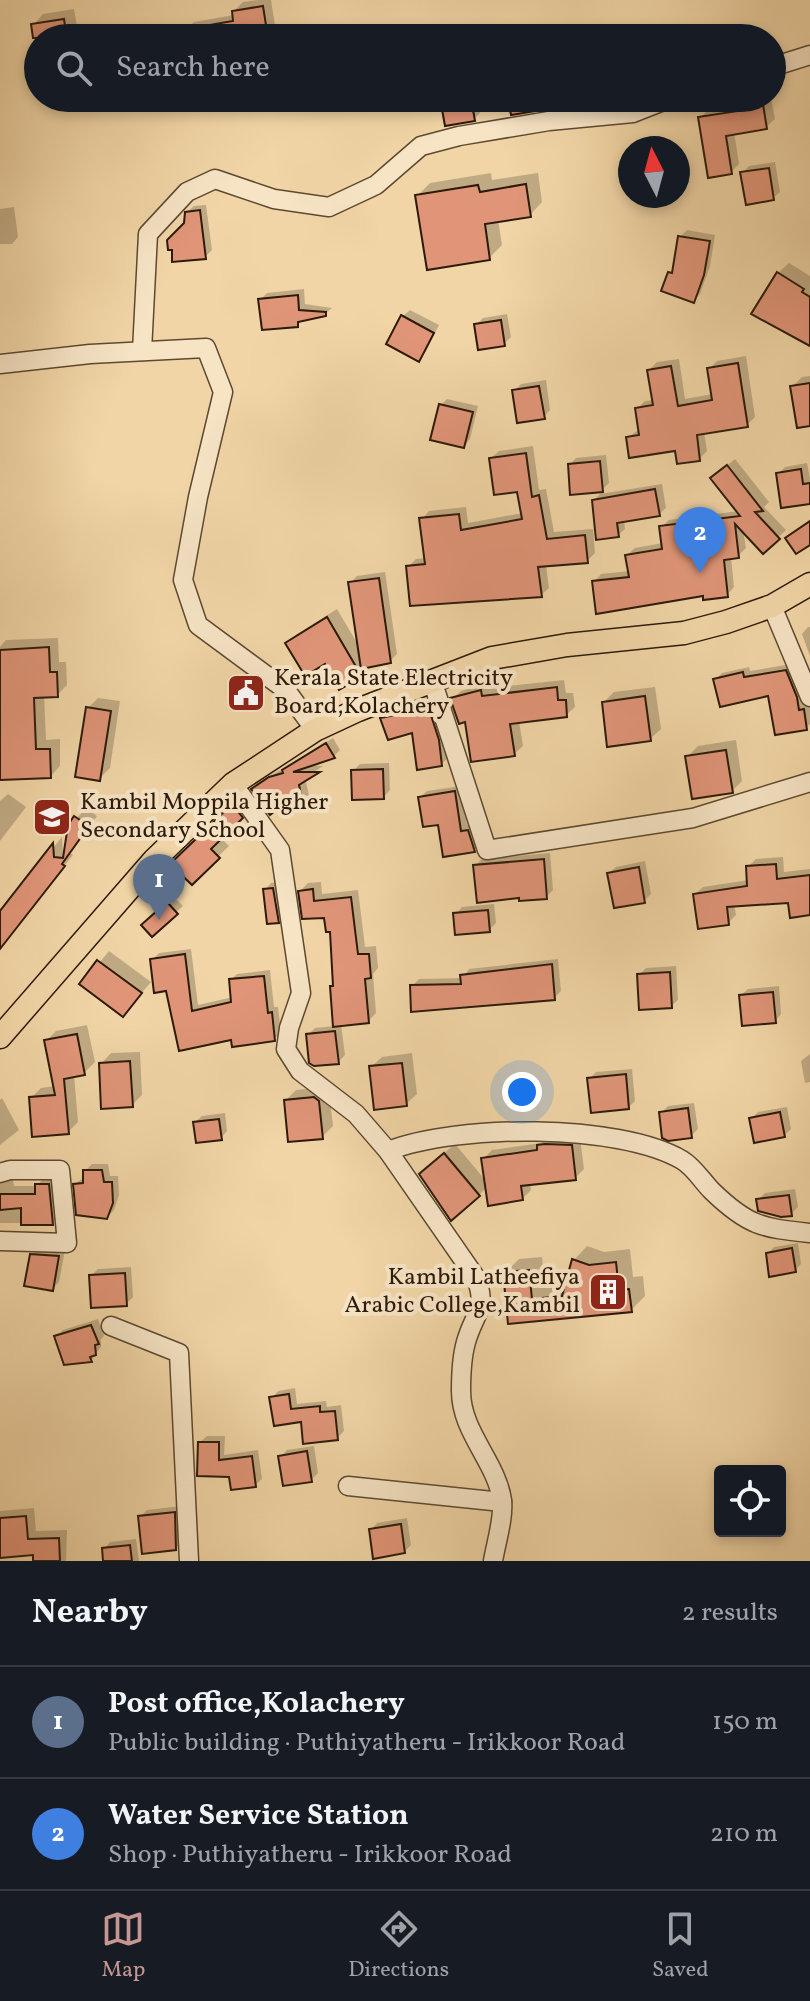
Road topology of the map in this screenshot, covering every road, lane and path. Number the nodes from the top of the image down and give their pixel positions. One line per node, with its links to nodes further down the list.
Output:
1 (810, 55): 2 (street)
2 (786, 63)
3 (636, 112): 4 (street)
4 (142, 351): 5 (street); 10 (street)
5 (0, 364)
6 (810, 584): 7 (main road)
7 (772, 606): 8 (main road); 9 (street)
8 (432, 680): 10 (main road); 11 (street)
9 (810, 697)
10 (315, 730): 12 (main road)
11 (810, 782)
12 (233, 784): 13 (main road); 14 (street)
13 (0, 1037)
14 (388, 1151): 16 (street); 20 (street)
15 (0, 1173): 17 (street)
16 (810, 1233)
17 (0, 1241)
18 (111, 1326): 21 (street)
19 (348, 1486): 20 (street)
20 (502, 1502): 22 (street)
21 (189, 1561)
22 (493, 1561)

